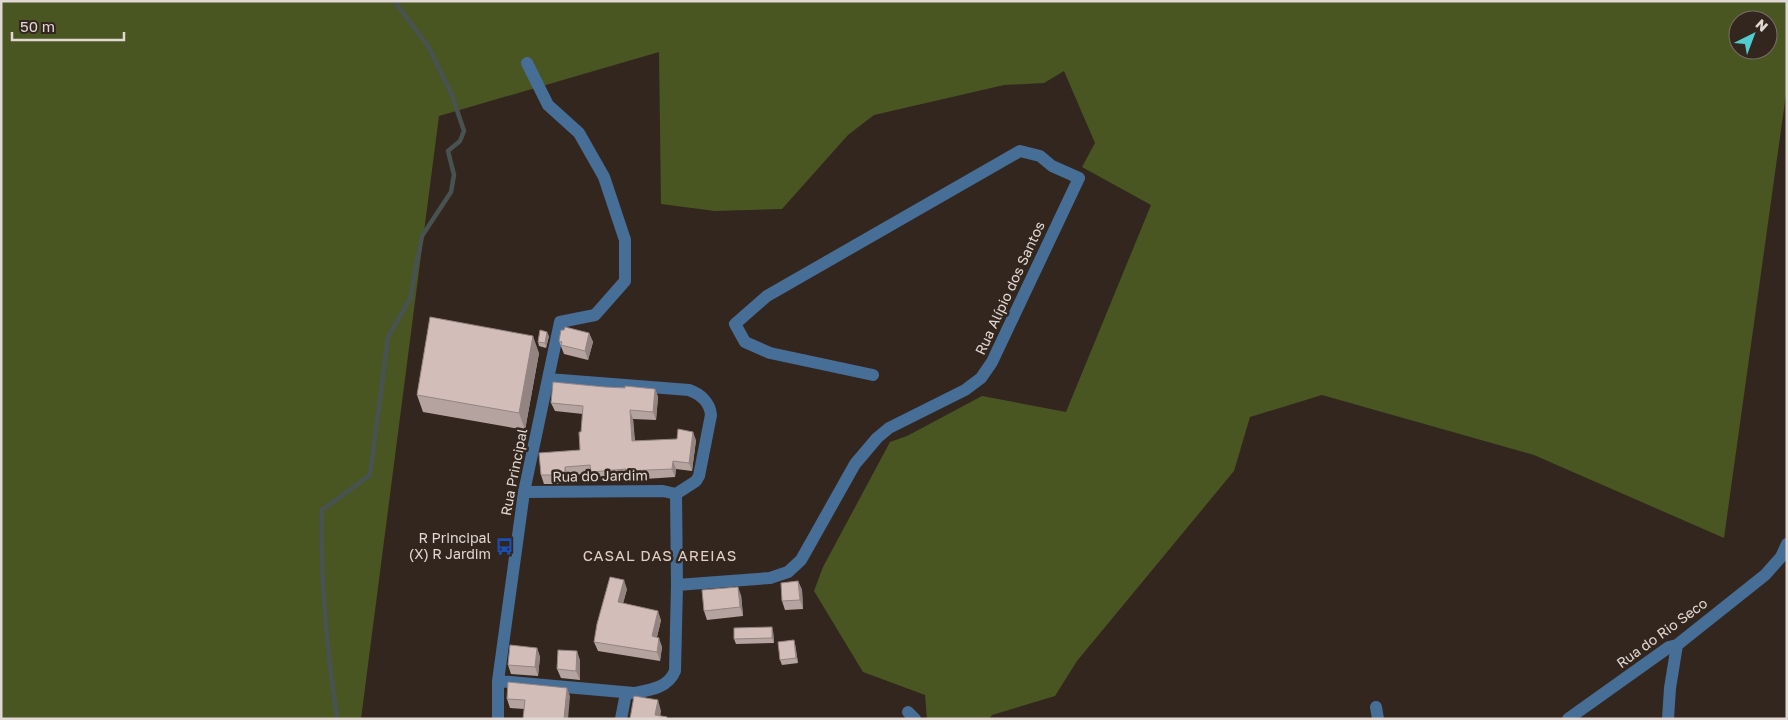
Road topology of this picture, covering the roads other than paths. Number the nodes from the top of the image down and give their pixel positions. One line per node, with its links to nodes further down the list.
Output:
1 (527, 63): 3 (street, Rua Principal)
2 (873, 374): 7 (street, Rua Alípio dos Santos)
3 (548, 379): 4 (street, Rua Principal); 5 (street)
4 (524, 492): 5 (street, Rua do Jardim); 9 (street, Rua Principal)
5 (676, 494): 7 (street)
6 (1787, 544): 8 (street, Rua do Rio Seco)
7 (678, 585): 10 (street)
8 (1677, 645): 13 (street, Rua do Rio Seco); 14 (street)
9 (498, 681): 10 (street); 11 (street, Rua Principal)
10 (626, 692): 12 (street)
11 (498, 719)
12 (621, 719)
13 (1568, 719)
14 (1668, 719)

